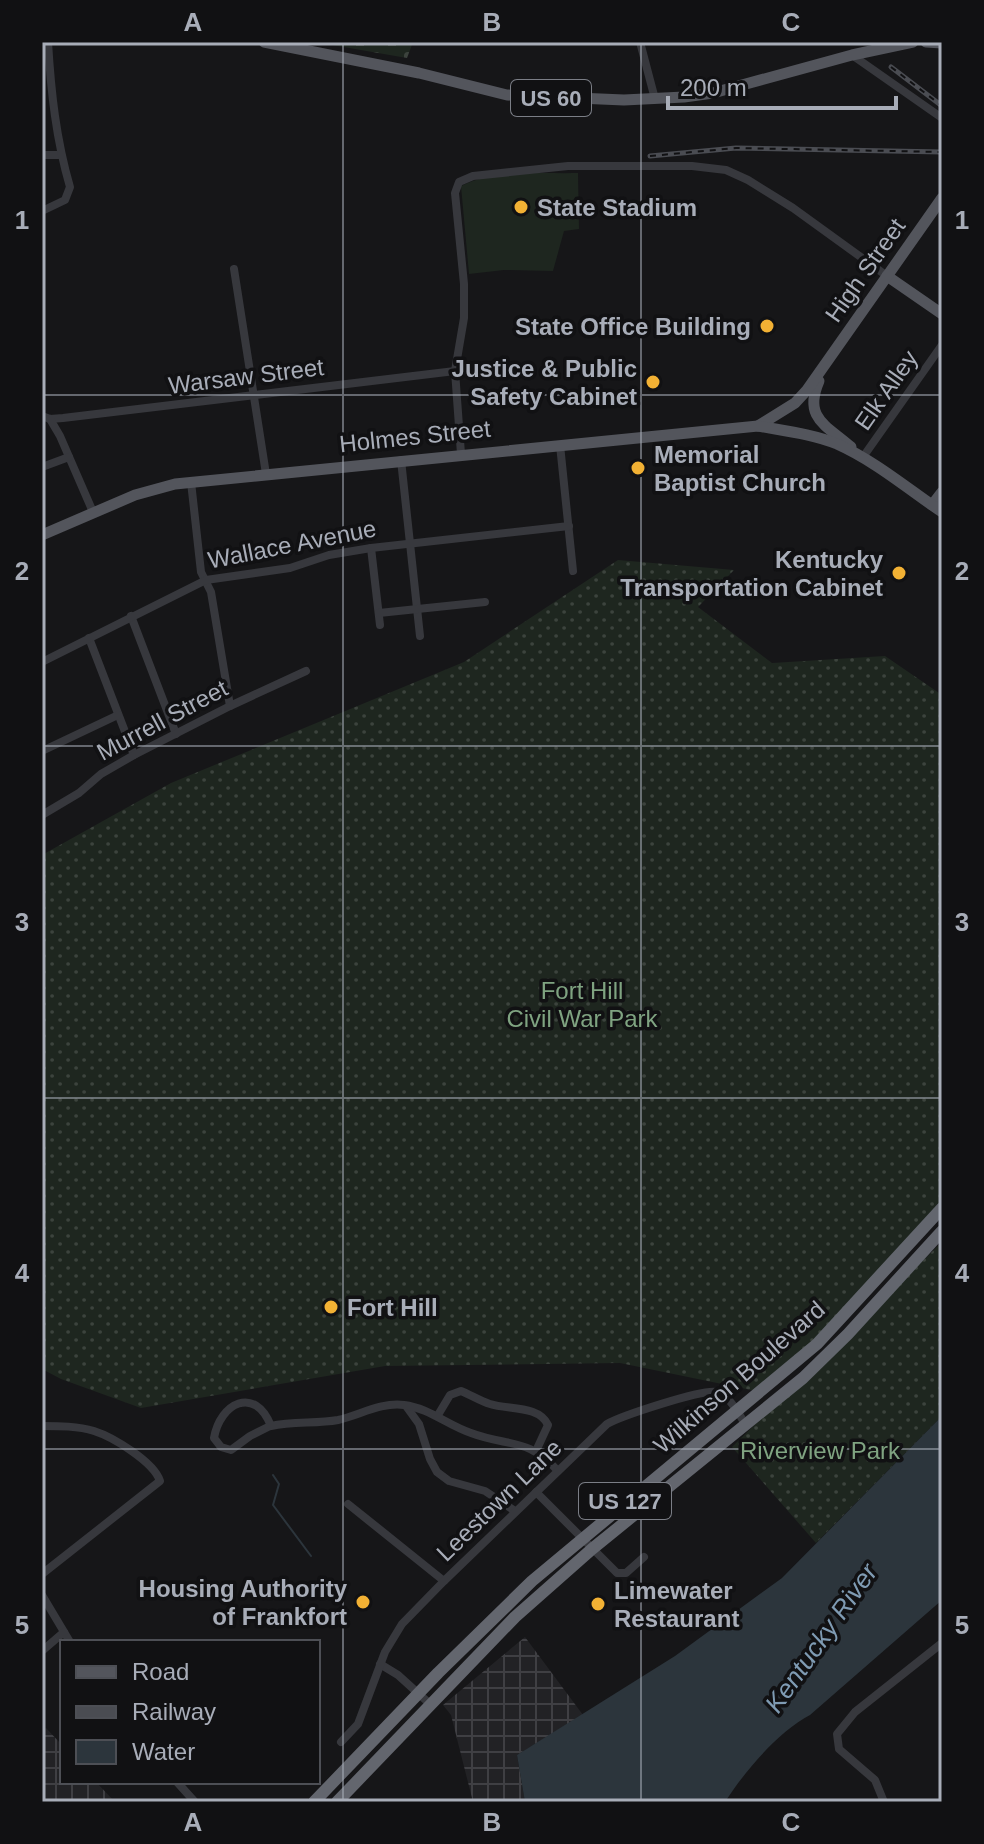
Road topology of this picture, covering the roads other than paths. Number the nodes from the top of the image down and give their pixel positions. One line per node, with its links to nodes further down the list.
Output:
1 (48, 42): 11 (street)
2 (264, 42): 8 (main road, US 60)
3 (640, 42): 8 (street)
4 (913, 42): 7 (main road, US 60)
5 (926, 42): 6 (main road)
6 (942, 43)
7 (852, 55): 8 (main road, US 60); 9 (street)
8 (655, 99)
9 (942, 118)
10 (42, 155): 11 (street)
11 (61, 155): 13 (street)
12 (942, 198): 15 (main road, High Street)
13 (42, 211)
14 (234, 269): 20 (street)
15 (887, 276): 16 (main road); 18 (main road, High Street); 19 (street)
16 (942, 314)
17 (942, 345): 26 (street, Elk Alley)
18 (824, 368): 22 (main road, High Street); 26 (main road, High Street)
19 (455, 371): 20 (street, Warsaw Street); 24 (street)
20 (254, 394): 21 (street, Warsaw Street); 29 (street)
21 (46, 417): 25 (street)
22 (758, 426): 23 (main road, Holmes Street); 26 (main road, Holmes Street)
23 (560, 445): 24 (main road, Holmes Street); 34 (street)
24 (461, 454): 27 (main road, Holmes Street)
25 (69, 457): 28 (street); 33 (street)
26 (863, 457): 32 (main road)
27 (401, 460): 29 (main road, Holmes Street); 36 (street)
28 (42, 467)
29 (266, 474): 30 (main road, Holmes Street)
30 (191, 482): 33 (main road, Holmes Street); 39 (street)
31 (942, 492): 32 (main road)
32 (937, 509)
33 (93, 512): 35 (main road, Holmes Street)
34 (569, 526): 36 (street, Wallace Avenue); 38 (street)
35 (42, 535)
36 (410, 543): 37 (street, Wallace Avenue); 41 (street)
37 (371, 548): 39 (street, Wallace Avenue); 42 (street)
38 (573, 571)
39 (206, 580): 43 (street, Wallace Avenue); 49 (street)
40 (485, 602): 41 (street)
41 (417, 609): 42 (street); 45 (street)
42 (379, 613): 44 (street)
43 (131, 616): 46 (street, Wallace Avenue); 51 (street)
44 (380, 625)
45 (420, 636)
46 (89, 638): 47 (street, Wallace Avenue); 50 (street)
47 (42, 662)
48 (306, 671): 49 (street, Murrell Street)
49 (230, 706): 51 (street, Murrell Street)
50 (118, 715): 52 (street); 53 (street)
51 (176, 734): 53 (street, Murrell Street)
52 (42, 751)
53 (134, 755): 54 (street, Murrell Street)
54 (42, 815)
55 (942, 1208): 59 (highway, Wilkinson Boulevard / US 127)
56 (942, 1231): 62 (highway, Wilkinson Boulevard / US 127)
57 (404, 1405): 58 (street); 61 (street); 64 (street)
58 (424, 1411): 60 (street); 61 (street)
59 (737, 1412): 62 (street, Leestown Lane); 66 (street, Leestown Lane); 70 (highway, Wilkinson Boulevard / US 127)
60 (438, 1415): 65 (street); 65 (street)
61 (416, 1418): 69 (street)
62 (746, 1425): 71 (highway, Wilkinson Boulevard / US 127)
63 (42, 1426): 73 (street)
64 (271, 1426): 64 (street)
65 (536, 1451): 66 (street)
66 (558, 1471): 67 (street, Leestown Lane)
67 (536, 1492): 69 (street, Leestown Lane); 70 (street)
68 (348, 1504): 74 (street)
69 (515, 1511): 74 (street, Leestown Lane)
70 (580, 1538): 71 (street); 81 (highway, Wilkinson Boulevard / US 127)
71 (592, 1549): 72 (street); 82 (highway, Wilkinson Boulevard / US 127)
72 (644, 1557)
73 (42, 1574)
74 (444, 1581): 80 (street, Leestown Lane)
75 (42, 1595): 76 (street)
76 (64, 1632): 77 (street); 79 (street)
77 (69, 1640)
78 (942, 1643): 88 (street)
79 (42, 1651)
80 (380, 1664): 81 (street); 83 (street, Leestown Lane)
81 (419, 1693): 82 (street); 86 (highway, Wilkinson Boulevard / US 127)
82 (430, 1704): 87 (highway, Wilkinson Boulevard / US 127)
83 (341, 1742)
84 (179, 1784): 85 (street)
85 (195, 1802)
86 (314, 1802)
87 (337, 1802)
88 (884, 1802)

